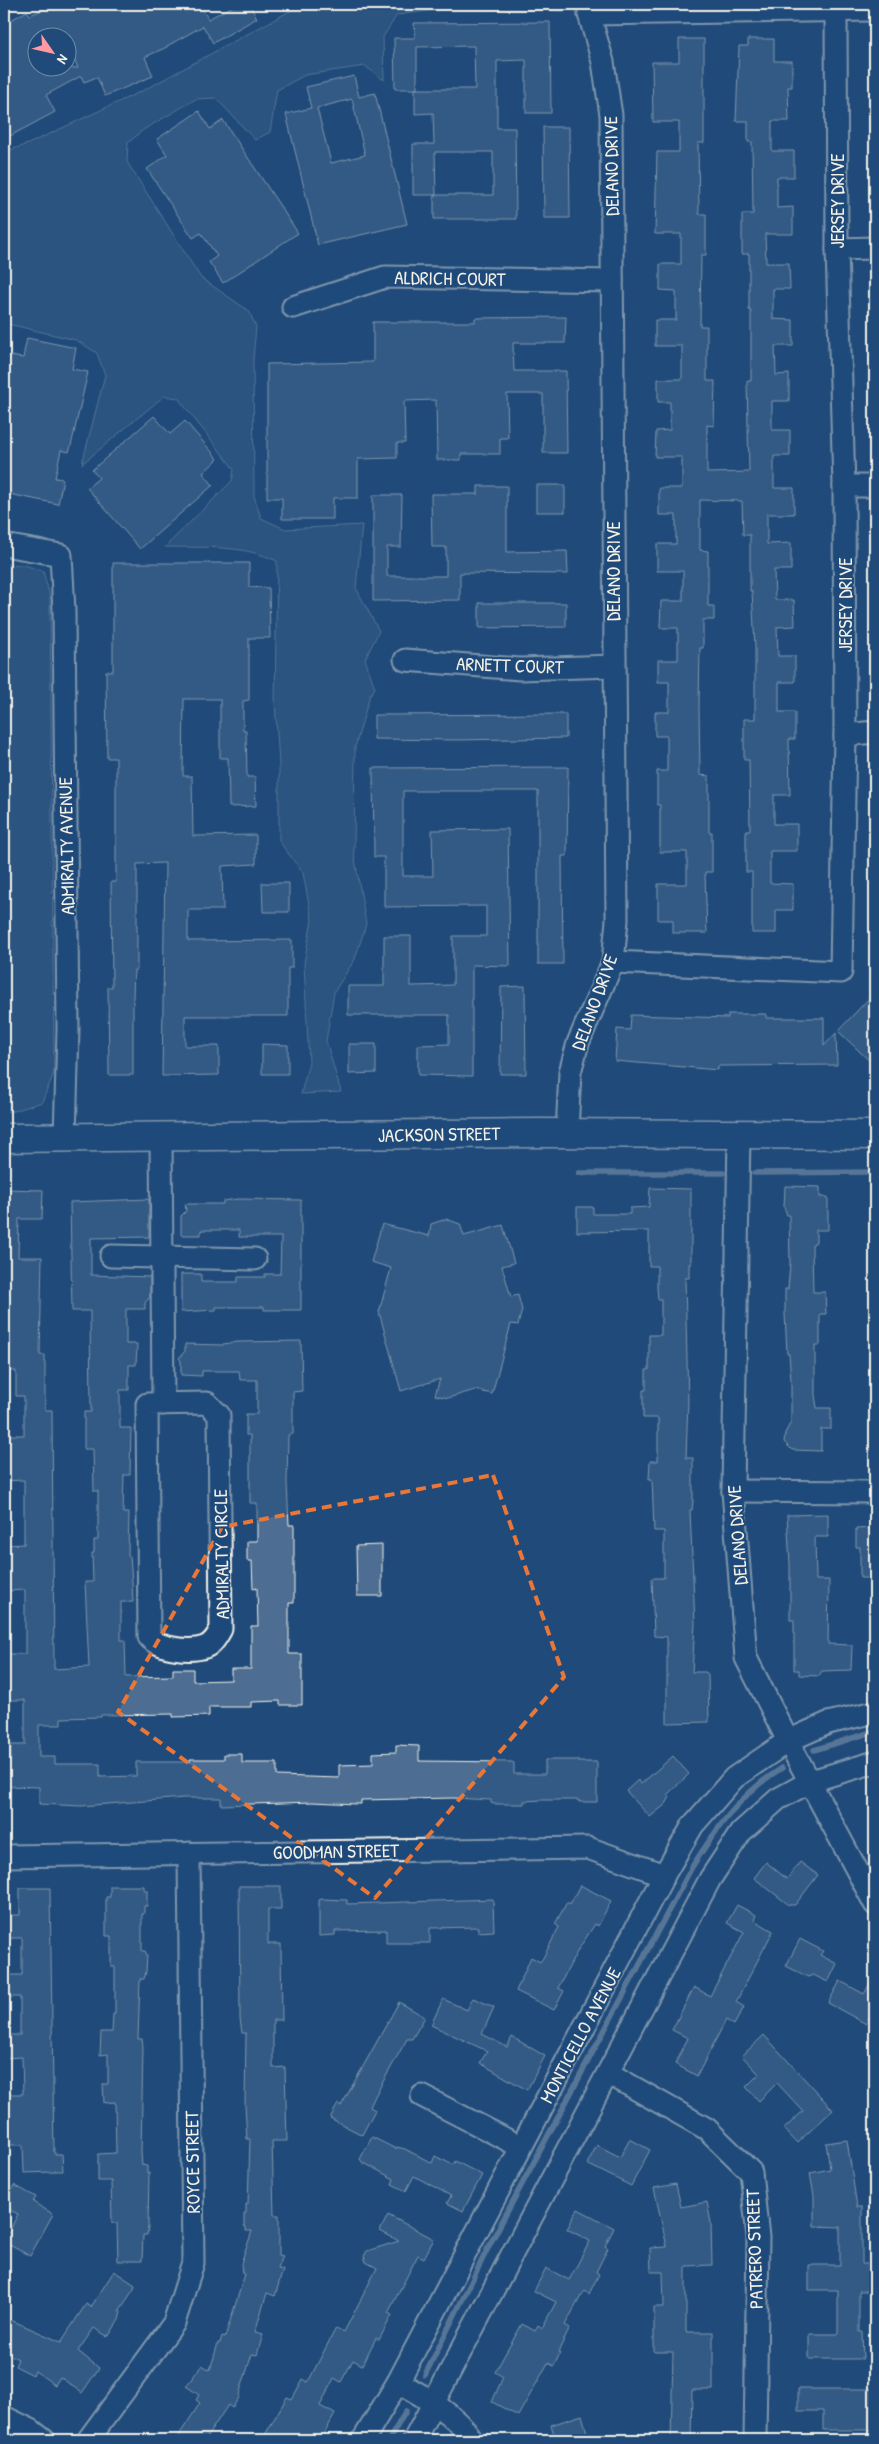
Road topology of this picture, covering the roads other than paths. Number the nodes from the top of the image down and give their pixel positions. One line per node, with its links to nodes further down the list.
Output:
1 (589, 9): 3 (street); 6 (street, DELANO DRIVE)
2 (875, 10): 3 (street)
3 (836, 11): 5 (street, JERSEY DRIVE)
4 (875, 248): 5 (street)
5 (837, 249): 8 (street, JERSEY DRIVE)
6 (612, 281): 7 (street, ALDRICH COURT); 12 (street, DELANO DRIVE)
7 (293, 307)
8 (844, 486): 9 (street); 14 (street, JERSEY DRIVE)
9 (875, 486)
10 (4, 546): 20 (street, ADMIRALTY AVENUE)
11 (405, 660): 12 (street, ARNETT COURT)
12 (614, 666): 15 (street, DELANO DRIVE)
13 (875, 732): 14 (street)
14 (845, 735): 15 (street, JERSEY DRIVE)
15 (613, 962): 16 (street, DELANO DRIVE)
16 (568, 1133): 17 (main road, JACKSON STREET); 19 (main road, JACKSON STREET)
17 (739, 1134): 18 (main road, JACKSON STREET); 26 (street, DELANO DRIVE)
18 (875, 1134)
19 (161, 1136): 20 (main road, JACKSON STREET); 23 (street)
20 (65, 1137): 21 (main road, JACKSON STREET)
21 (4, 1138)
22 (111, 1256): 23 (street)
23 (162, 1257): 24 (street); 25 (street)
24 (255, 1259)
25 (163, 1404): 25 (street, ADMIRALTY CIRCLE)
26 (733, 1491): 27 (street); 29 (street, DELANO DRIVE)
27 (875, 1492)
28 (875, 1712): 29 (street, MONTICELLO AVENUE)
29 (788, 1741): 31 (street, DELANO DRIVE); 34 (street, MONTICELLO AVENUE)
30 (875, 1762): 31 (street)
31 (810, 1781): 35 (street, DELANO DRIVE); 36 (street)
32 (189, 1853): 33 (street, GOODMAN STREET); 34 (street, GOODMAN STREET); 43 (street, ROYCE STREET)
33 (4, 1856)
34 (664, 1875): 38 (street, MONTICELLO AVENUE)
35 (875, 1904)
36 (608, 2073): 40 (street); 47 (street, PATRERO STREET)
37 (422, 2096): 38 (street)
38 (521, 2147): 39 (street, MONTICELLO AVENUE)
39 (398, 2382): 40 (street); 44 (street, MONTICELLO AVENUE)
40 (435, 2404): 45 (street); 46 (street)
41 (4, 2418): 42 (street)
42 (44, 2440)
43 (88, 2440)
44 (364, 2440)
45 (414, 2440)
46 (472, 2440)
47 (755, 2440)

